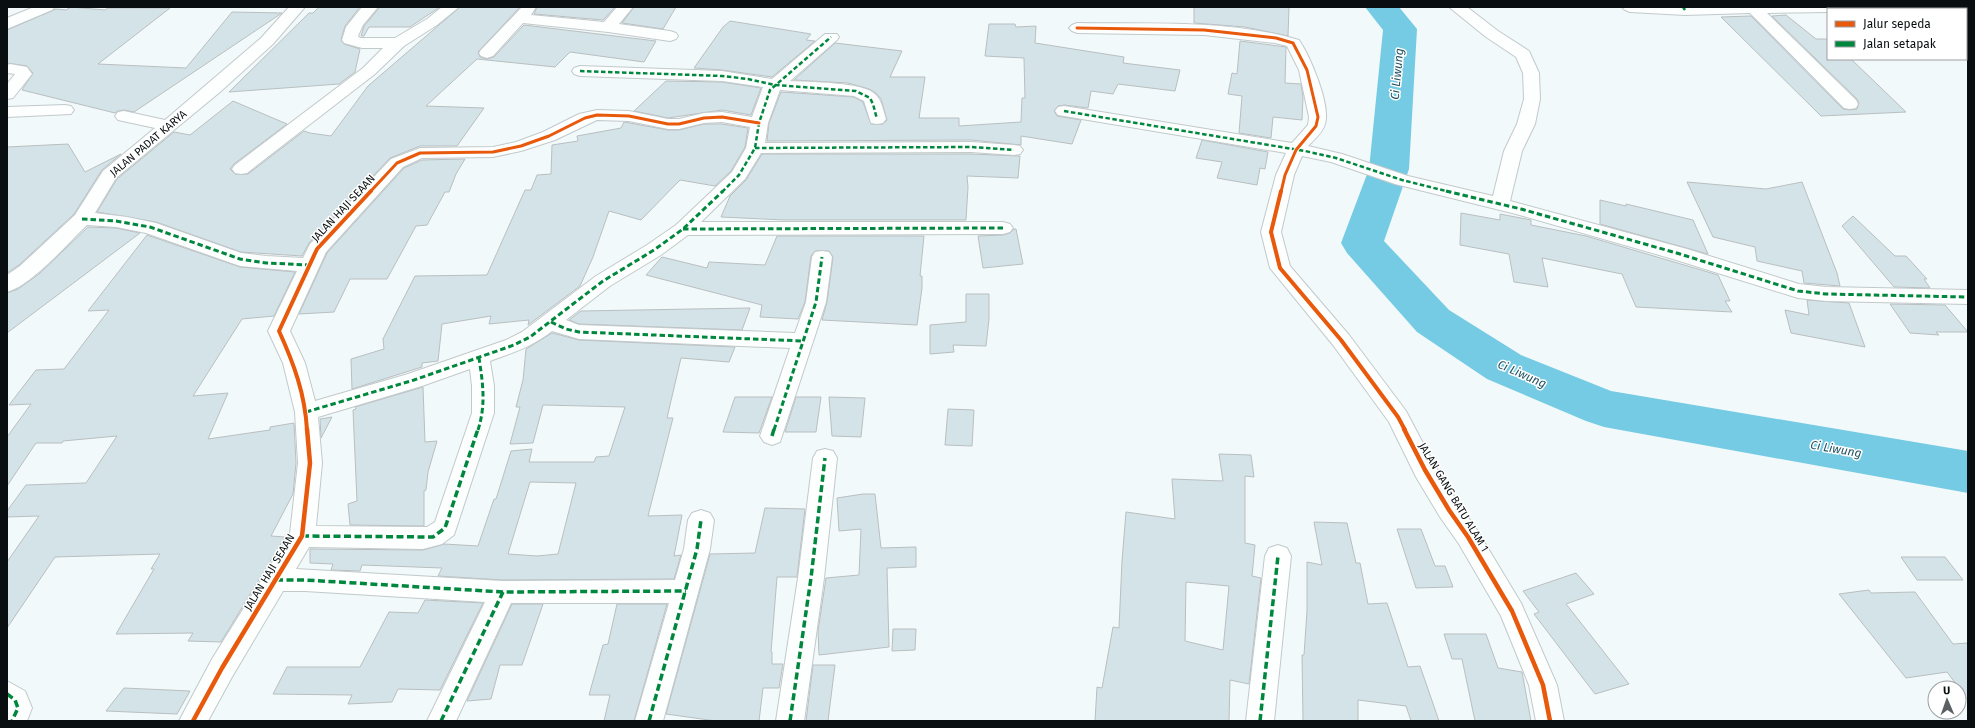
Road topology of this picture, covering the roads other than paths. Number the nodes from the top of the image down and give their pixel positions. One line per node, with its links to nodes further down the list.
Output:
1 (47, 7): 13 (street)
2 (297, 7): 31 (street, JALAN PADAT KARYA)
3 (370, 7): 18 (street)
4 (451, 7): 18 (street)
5 (625, 7): 14 (street)
6 (1457, 7): 36 (street)
7 (1630, 7): 11 (street)
8 (1849, 7): 9 (street); 10 (street)
9 (1753, 8): 11 (street); 24 (street)
10 (1869, 8)
11 (1684, 9)
12 (525, 12): 14 (street); 19 (street)
13 (7, 24)
14 (608, 27): 16 (street)
15 (1076, 28): 34 (street, JALAN GANG BATU ALAM 1)
16 (670, 36)
17 (831, 37): 22 (street)
18 (398, 43): 35 (street)
19 (487, 53)
20 (10, 69): 23 (street)
21 (580, 72): 22 (street)
22 (775, 85): 29 (street); 30 (street)
23 (7, 94)
24 (1850, 104)
25 (65, 110): 27 (street)
26 (1064, 111): 34 (street)
27 (7, 112)
28 (124, 116): 31 (street)
29 (877, 119)
30 (759, 123): 32 (street); 41 (street, JALAN HAJI SEAAN)
31 (168, 126): 37 (street, JALAN PADAT KARYA)
32 (755, 148): 33 (street); 39 (street)
33 (1014, 150)
34 (1296, 150): 36 (street); 63 (street, JALAN GANG BATU ALAM 1)
35 (241, 169)
36 (1500, 205): 43 (street)
37 (82, 219): 41 (street); 42 (street, JALAN PADAT KARYA)
38 (1003, 228): 39 (street)
39 (683, 229): 44 (street)
40 (822, 257): 45 (street)
41 (310, 265): 47 (street, JALAN HAJI SEAAN)
42 (7, 284)
43 (1968, 297)
44 (551, 322): 45 (street); 46 (street)
45 (803, 341): 48 (street)
46 (479, 358): 47 (street); 51 (street)
47 (306, 412): 51 (street, JALAN HAJI SEAAN)
48 (772, 436)
49 (825, 458): 61 (street)
50 (701, 520): 54 (street)
51 (302, 536): 53 (street, JALAN HAJI SEAAN)
52 (1278, 556): 62 (street)
53 (276, 580): 55 (street); 58 (street, JALAN HAJI SEAAN)
54 (686, 591): 55 (street); 60 (street)
55 (503, 592): 59 (street)
56 (7, 694): 57 (street)
57 (12, 721)
58 (193, 721)
59 (441, 721)
60 (649, 721)
61 (790, 721)
62 (1260, 721)
63 (1550, 721)

